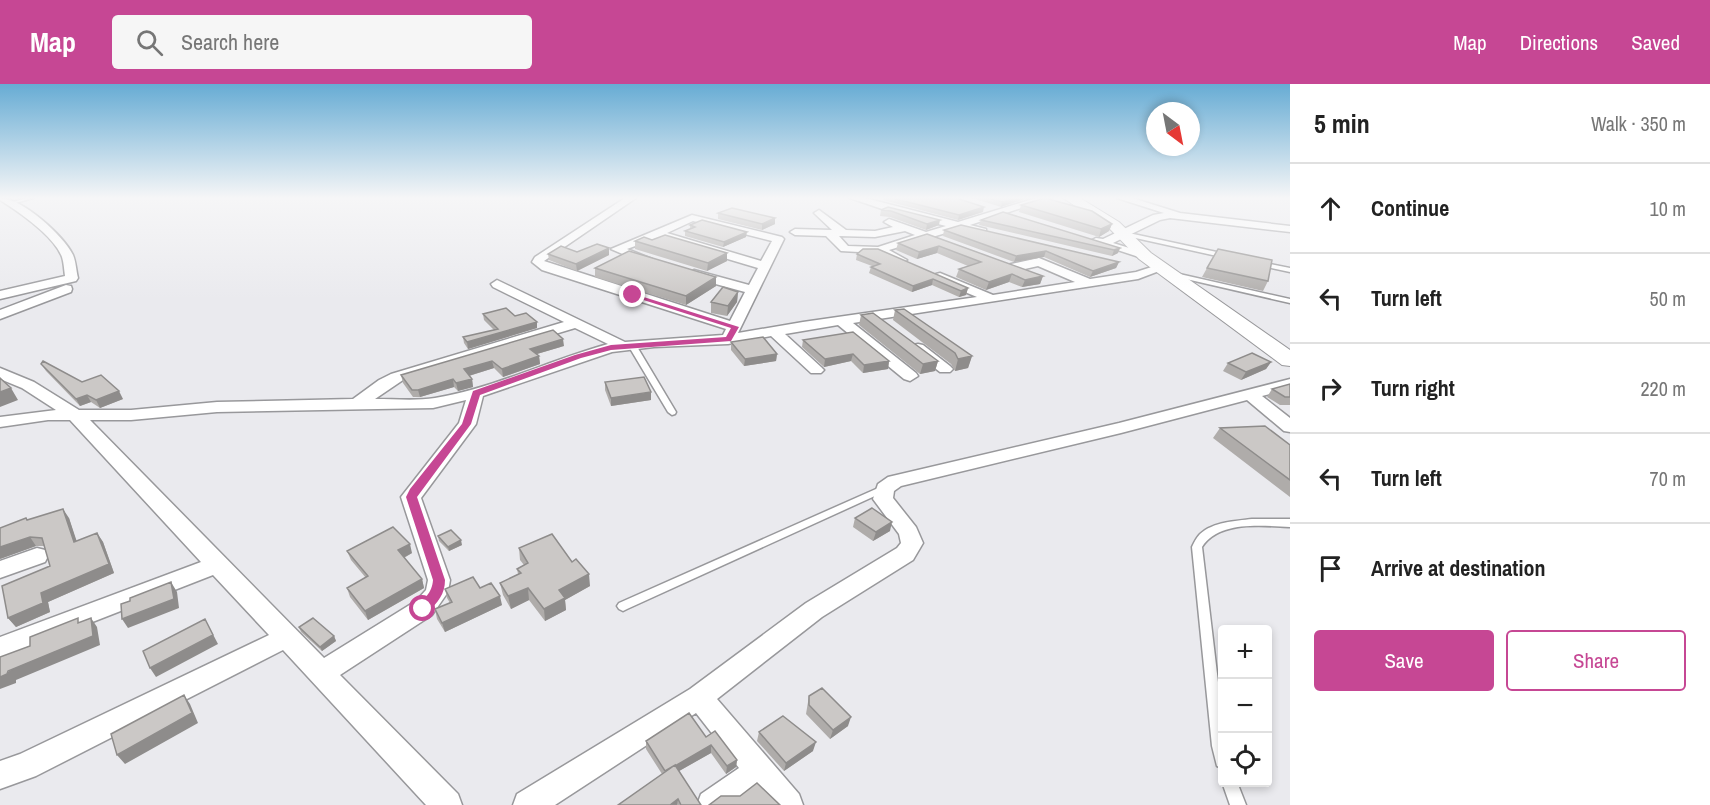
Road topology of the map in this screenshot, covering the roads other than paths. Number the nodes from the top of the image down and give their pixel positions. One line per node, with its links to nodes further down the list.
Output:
1 (45, 232): 34 (street)
2 (580, 232): 33 (street)
3 (662, 232): 13 (street)
4 (748, 232): 27 (street)
5 (795, 232): 16 (street)
6 (841, 232): 14 (street)
7 (892, 232): 14 (street)
8 (915, 232): 18 (street)
9 (939, 232): 18 (street)
10 (983, 232): 15 (street)
11 (1116, 232): 17 (main road)
12 (1129, 232): 17 (street)
13 (657, 234): 24 (street); 27 (street)
14 (844, 234): 16 (street)
15 (992, 234)
16 (831, 235): 22 (street)
17 (1122, 235): 20 (street); 23 (lane); 28 (main road)
18 (927, 236): 21 (street); 22 (street)
19 (1081, 237): 20 (street)
20 (1102, 243): 28 (street)
21 (948, 244)
22 (879, 250): 25 (street)
23 (1235, 258)
24 (656, 263)
25 (910, 263)
26 (1257, 263): 30 (lane)
27 (765, 266): 38 (street)
28 (1152, 267): 35 (street); 41 (lane); 49 (main road)
29 (597, 268): 33 (street)
30 (1290, 270)
31 (687, 272): 38 (street)
32 (930, 272): 40 (street)
33 (578, 277): 47 (street)
34 (72, 278): 39 (street); 42 (street)
35 (1089, 283): 37 (street); 37 (street)
36 (497, 284): 45 (street)
37 (1065, 287): 40 (street)
38 (753, 290): 47 (street)
39 (0, 295)
40 (992, 299): 43 (street)
41 (1290, 301)
42 (0, 315)
43 (876, 317): 44 (street); 50 (street)
44 (841, 321): 46 (street); 53 (street)
45 (576, 323): 48 (street); 57 (street)
46 (775, 332): 47 (street); 51 (street)
47 (732, 333): 48 (street)
48 (627, 346): 55 (street); 58 (lane)
49 (1290, 360)
50 (945, 369)
51 (816, 370)
52 (0, 373): 59 (street)
53 (910, 376)
54 (1290, 384): 56 (street)
55 (476, 393): 57 (street); 70 (street)
56 (1249, 394): 61 (street); 62 (street)
57 (358, 404): 59 (street)
58 (672, 412)
59 (75, 415): 60 (street); 65 (street)
60 (0, 422)
61 (1288, 424)
62 (885, 488): 67 (lane); 71 (street)
63 (1290, 523): 72 (lane)
64 (37, 556): 66 (street)
65 (218, 564): 68 (street); 69 (street)
66 (0, 570)
67 (623, 606)
68 (287, 637): 70 (street); 74 (street)
69 (0, 646)
70 (321, 673): 76 (street)
71 (699, 697): 73 (street); 77 (street)
72 (1218, 737)
73 (759, 771): 78 (street); 79 (street)
74 (0, 775)
75 (1231, 787): 80 (lane)
76 (447, 805)
77 (528, 805)
78 (712, 805)
79 (788, 805)
80 (1238, 805)

